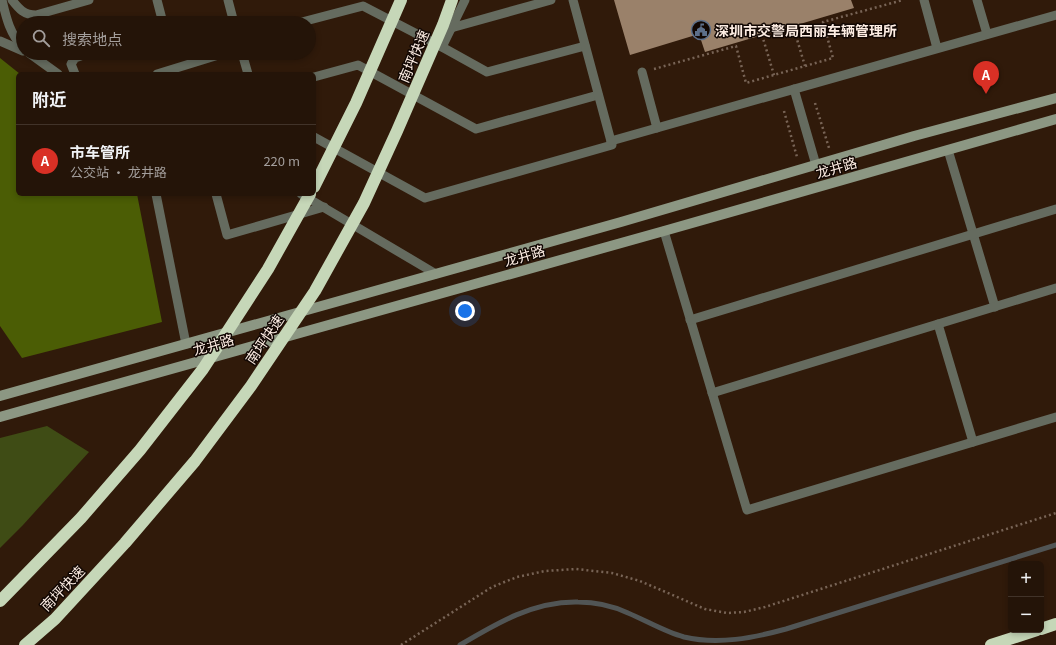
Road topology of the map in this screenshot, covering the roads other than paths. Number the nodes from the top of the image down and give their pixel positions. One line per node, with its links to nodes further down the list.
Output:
1 (2, 0): 19 (lane)
2 (12, 0): 3 (lane)
3 (89, 0)
4 (157, 0): 14 (lane)
5 (228, 0): 15 (lane)
6 (401, 0): 44 (highway, bridge)
7 (452, 0): 68 (highway, 南坪快速, bridge)
8 (465, 0): 17 (lane)
9 (551, 0): 17 (lane)
10 (573, 0): 21 (lane)
11 (924, 0): 24 (lane)
12 (977, 0): 18 (lane)
13 (1056, 14): 18 (lane)
14 (161, 16)
15 (232, 16)
16 (316, 18): 22 (lane)
17 (451, 28): 22 (lane)
18 (987, 34): 24 (lane)
19 (16, 40)
20 (0, 41): 23 (lane)
21 (585, 46): 22 (lane); 36 (lane)
22 (442, 47)
23 (16, 48)
24 (937, 48): 35 (lane)
25 (38, 60): 29 (lane)
26 (74, 60): 30 (lane)
27 (202, 60): 31 (lane)
28 (244, 60): 32 (lane)
29 (55, 72)
30 (74, 72)
31 (163, 72)
32 (247, 72)
33 (642, 72): 39 (lane)
34 (316, 76): 36 (lane)
35 (794, 89): 39 (lane); 43 (lane)
36 (598, 95): 41 (lane)
37 (1056, 98): 43 (street, 龙井路)
38 (1056, 119): 42 (street, 龙井路)
39 (657, 128): 41 (lane)
40 (316, 138): 41 (lane)
41 (611, 141)
42 (948, 150): 51 (street, 龙井路); 52 (lane)
43 (816, 165): 53 (street, 龙井路)
44 (316, 183)
45 (156, 196): 58 (lane)
46 (217, 196): 49 (lane)
47 (305, 196): 49 (lane)
48 (309, 196): 64 (highway, bridge)
49 (324, 207): 53 (lane)
50 (1056, 209): 52 (lane)
51 (664, 231): 56 (lane); 61 (street, 龙井路)
52 (973, 234): 55 (lane); 56 (lane)
53 (436, 274): 58 (street, 龙井路)
54 (1056, 288): 55 (lane)
55 (995, 307): 57 (lane)
56 (690, 320): 59 (lane)
57 (938, 324): 59 (lane); 63 (lane)
58 (186, 344): 60 (street, 龙井路)
59 (712, 393): 63 (lane)
60 (0, 396)
61 (0, 417)
62 (1056, 417): 63 (lane)
63 (973, 442)
64 (0, 601)
65 (1056, 624): 66 (highway)
66 (1044, 628)
67 (1028, 633): 69 (highway)
68 (25, 645)
69 (991, 645)

